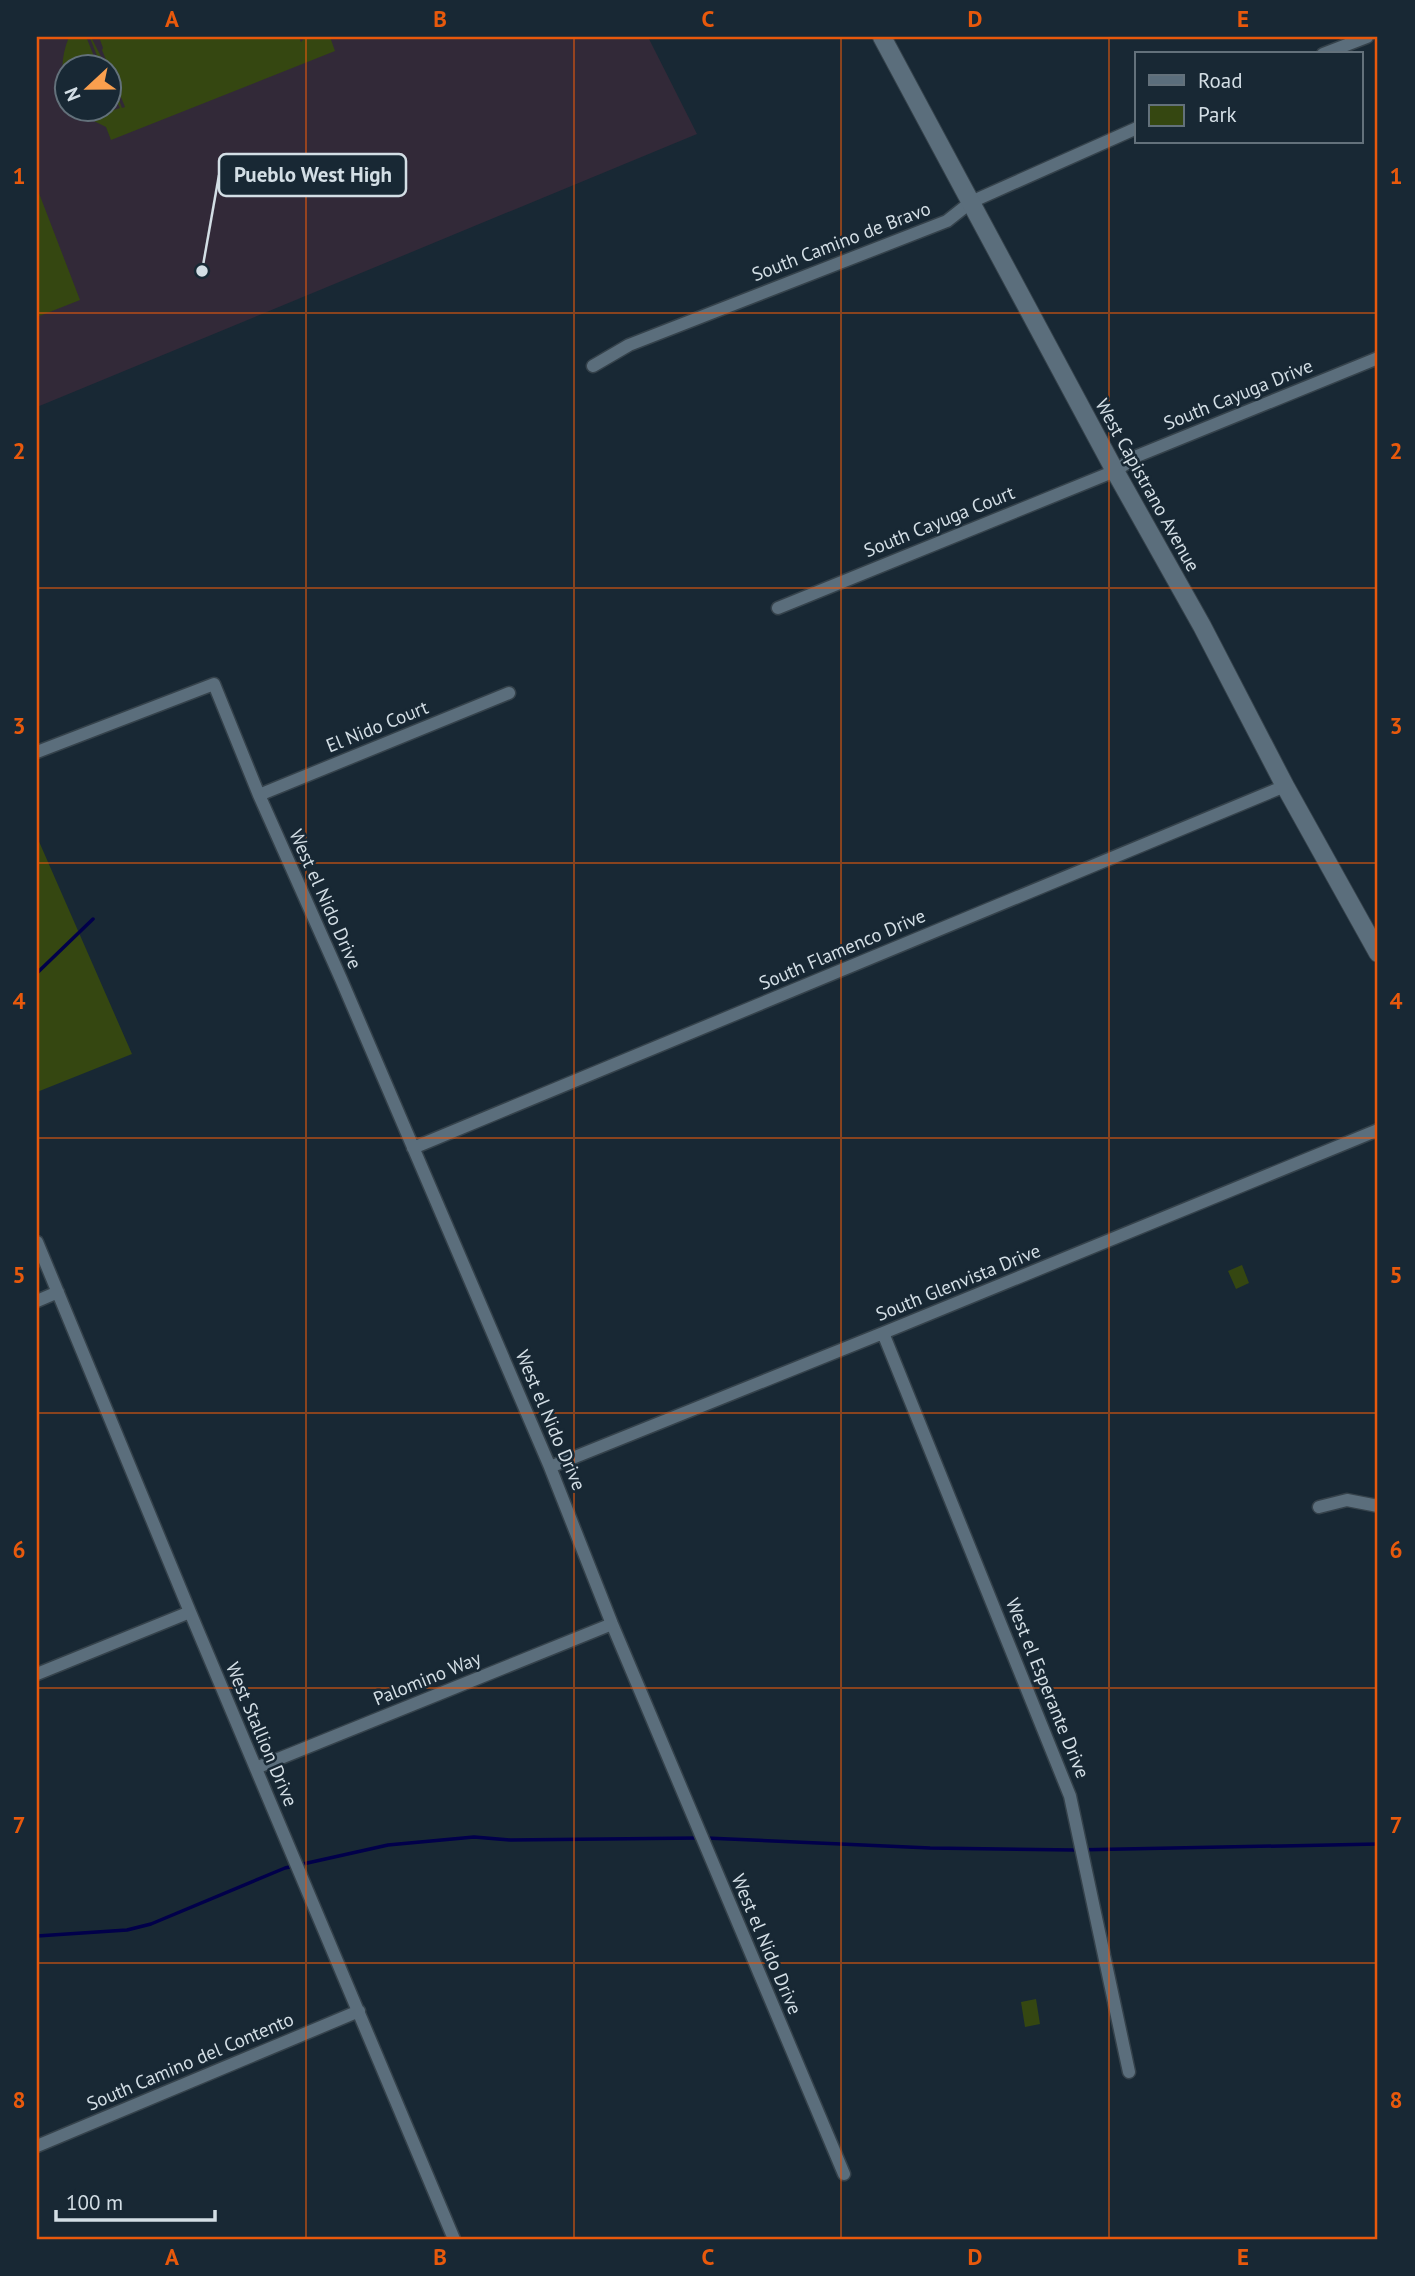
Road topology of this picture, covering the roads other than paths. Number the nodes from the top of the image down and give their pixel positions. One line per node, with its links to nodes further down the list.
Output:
1 (882, 37): 5 (street, West Capistrano Avenue)
2 (1367, 37): 3 (street)
3 (1328, 52)
4 (1135, 129): 5 (street, South Camino de Bravo)
5 (971, 202): 7 (street, South Camino de Bravo); 8 (street, West Capistrano Avenue)
6 (1378, 358): 8 (street, South Cayuga Drive)
7 (593, 366)
8 (1115, 471): 9 (street, South Cayuga Court); 12 (street, West Capistrano Avenue)
9 (778, 608)
10 (509, 693): 13 (street, El Nido Court)
11 (37, 752): 13 (street, West el Nido Drive)
12 (1285, 786): 14 (street, West Capistrano Avenue); 16 (street, South Flamenco Drive)
13 (259, 795): 16 (street, West el Nido Drive)
14 (1378, 953)
15 (1378, 1130): 20 (street, South Glenvista Drive)
16 (413, 1148): 21 (street, West el Nido Drive)
17 (37, 1242): 18 (street, West Stallion Drive)
18 (58, 1292): 19 (street); 24 (street, West Stallion Drive)
19 (37, 1301)
20 (883, 1334): 21 (street, South Glenvista Drive); 29 (street, West el Esperante Drive)
21 (550, 1467): 25 (street, West el Nido Drive)
22 (1378, 1506): 23 (street)
23 (1319, 1507)
24 (190, 1612): 26 (street); 27 (street, West Stallion Drive)
25 (612, 1624): 27 (street, Palomino Way); 31 (street, West el Nido Drive)
26 (37, 1674)
27 (256, 1768): 28 (street, West Stallion Drive)
28 (359, 2011): 30 (street, South Camino del Contento); 32 (street, West Stallion Drive)
29 (1129, 2072)
30 (37, 2146)
31 (844, 2175)
32 (454, 2239)

